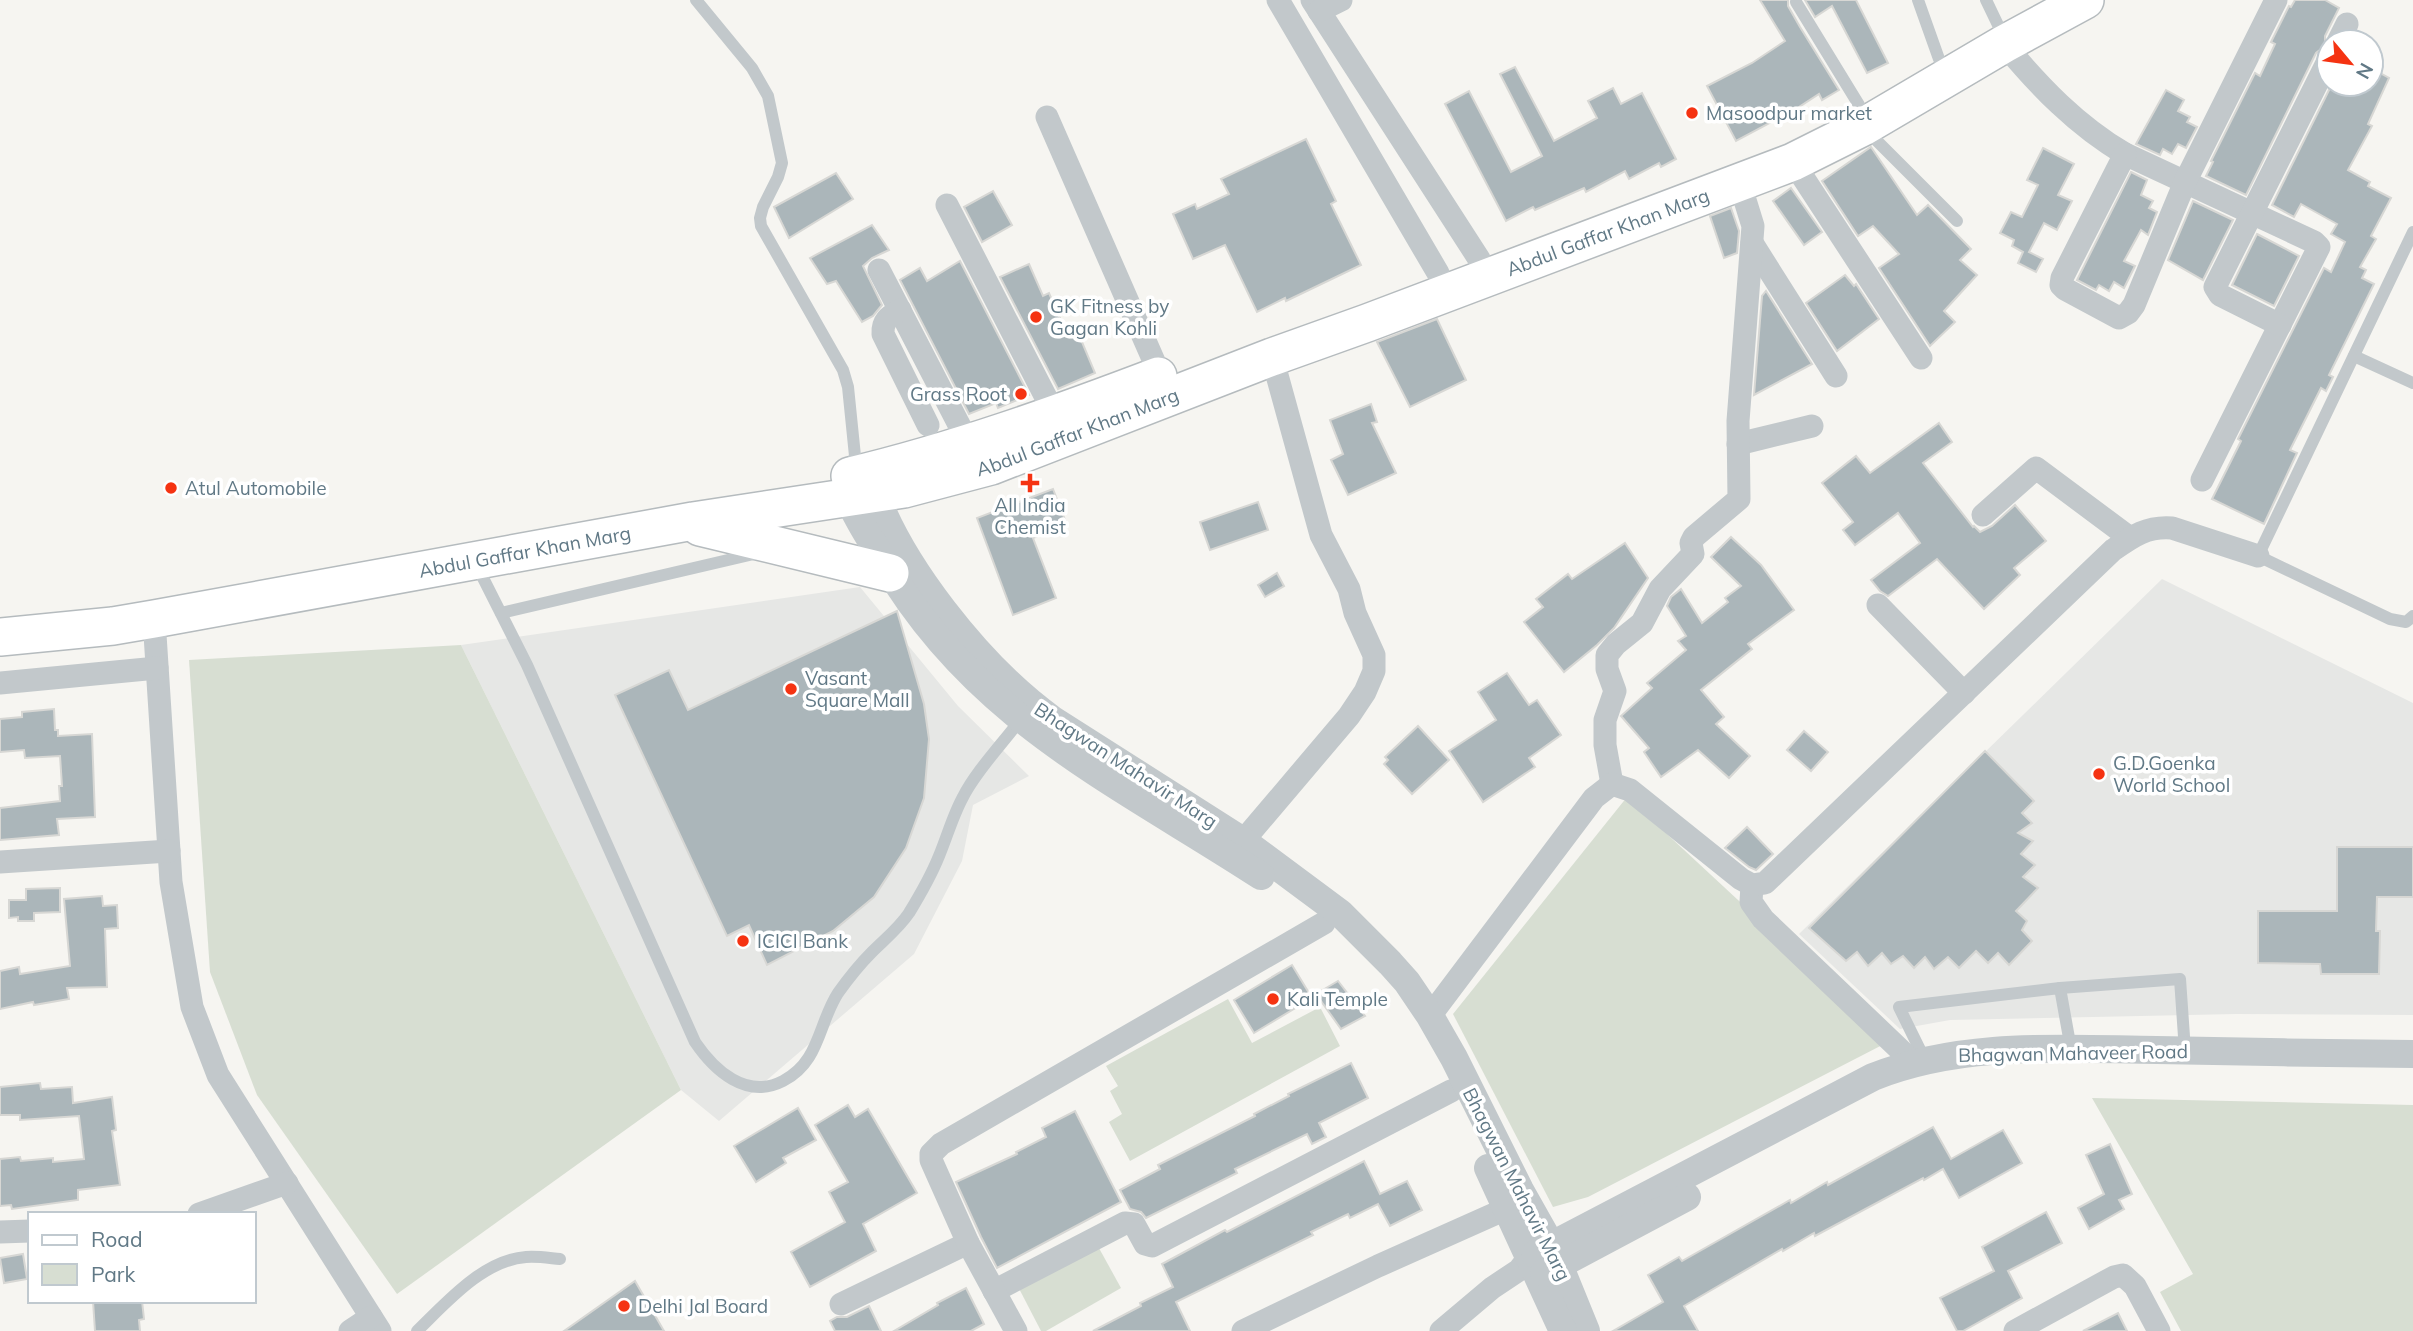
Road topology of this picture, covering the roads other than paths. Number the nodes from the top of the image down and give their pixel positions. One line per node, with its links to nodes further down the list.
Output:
1 (696, 0): 40 (lane)
2 (1278, 0): 26 (street)
3 (1342, 0): 9 (street)
4 (1918, 0): 11 (lane)
5 (2042, 0): 10 (main road, Abdul Gaffar Khan Marg)
6 (2085, 0): 10 (main road, Abdul Gaffar Khan Marg)
7 (2276, 0): 17 (street)
8 (1796, 2): 13 (lane)
9 (1316, 6): 24 (street)
10 (1996, 23): 11 (main road, Abdul Gaffar Khan Marg); 13 (main road, Abdul Gaffar Khan Marg); 15 (street)
11 (1939, 59): 13 (main road, Abdul Gaffar Khan Marg)
12 (2315, 87): 20 (street)
13 (1861, 116): 16 (main road, Abdul Gaffar Khan Marg); 21 (lane); 24 (main road, Abdul Gaffar Khan Marg)
14 (1047, 117): 32 (street)
15 (2125, 154): 17 (street); 17 (street)
16 (1793, 162): 18 (main road, Abdul Gaffar Khan Marg); 31 (street)
17 (2185, 182): 20 (street)
18 (1740, 184): 23 (street); 30 (main road, Abdul Gaffar Khan Marg)
19 (947, 205): 35 (street)
20 (2252, 214): 28 (street); 28 (street)
21 (1957, 221)
22 (2413, 232): 29 (lane)
23 (1752, 243): 33 (street); 39 (street)
24 (1479, 259): 26 (main road, Abdul Gaffar Khan Marg)
25 (879, 270): 27 (street)
26 (1438, 273): 32 (main road, Abdul Gaffar Khan Marg)
27 (900, 310): 36 (street); 38 (street)
28 (2280, 326): 41 (street)
29 (2354, 356): 34 (lane); 46 (lane)
30 (1272, 357): 40 (main road, Abdul Gaffar Khan Marg); 60 (street)
31 (1921, 358)
32 (1160, 375): 35 (main road, Abdul Gaffar Khan Marg)
33 (1836, 376)
34 (2413, 383)
35 (1054, 413): 38 (main road, Abdul Gaffar Khan Marg)
36 (928, 425)
37 (1812, 426): 39 (street)
38 (968, 442): 40 (main road, Abdul Gaffar Khan Marg)
39 (1738, 443): 59 (street)
40 (859, 479): 43 (main road, Abdul Gaffar Khan Marg); 48 (street, Bhagwan Mahavir Marg); 50 (main road, Abdul Gaffar Khan Marg); 60 (street, Bhagwan Mahavir Marg)
41 (2202, 480)
42 (1983, 515): 44 (street)
43 (681, 523): 45 (main road); 47 (main road, Abdul Gaffar Khan Marg)
44 (2130, 538): 46 (street); 57 (street)
45 (786, 546): 48 (main road); 51 (lane)
46 (2258, 556): 52 (lane)
47 (474, 560): 51 (lane); 53 (main road, Abdul Gaffar Khan Marg)
48 (890, 573): 58 (street, Bhagwan Mahavir Marg)
49 (1878, 605): 57 (street)
50 (0, 613)
51 (501, 613): 58 (lane)
52 (2413, 615)
53 (153, 619): 54 (main road, Abdul Gaffar Khan Marg); 55 (street)
54 (0, 637)
55 (157, 668): 56 (street); 61 (street)
56 (0, 683)
57 (1964, 693): 63 (street)
58 (1020, 720): 60 (street, Bhagwan Mahavir Marg)
59 (1612, 784): 63 (street); 66 (street)
60 (1239, 850): 64 (street, Bhagwan Mahavir Marg); 66 (street, Bhagwan Mahavir Marg)
61 (169, 852): 62 (street); 73 (street)
62 (0, 862)
63 (1752, 885): 70 (street)
64 (1324, 923): 72 (street, Bhagwan Mahavir Marg); 78 (street)
65 (2060, 988): 67 (lane); 68 (lane); 70 (lane)
66 (1430, 1016): 80 (street, Bhagwan Mahavir Marg)
67 (2071, 1049): 68 (street, Bhagwan Mahaveer Road); 70 (street, Bhagwan Mahaveer Road)
68 (2185, 1051): 69 (street, Bhagwan Mahaveer Road)
69 (2413, 1054)
70 (1919, 1061): 80 (street, Bhagwan Mahaveer Road)
71 (2413, 1072): 80 (street, Bhagwan Mahaveer Road)
72 (1451, 1091): 74 (street, Bhagwan Mahavir Marg); 81 (street)
73 (287, 1183): 75 (street); 84 (street)
74 (1508, 1208): 80 (street, Bhagwan Mahavir Marg); 88 (street)
75 (205, 1212)
76 (28, 1231): 77 (street)
77 (0, 1232)
78 (968, 1243): 81 (street); 82 (street)
79 (560, 1259): 86 (lane)
80 (1545, 1260): 83 (street); 90 (street, Bhagwan Mahavir Marg); 91 (street, Bhagwan Mahavir Marg)
81 (994, 1291): 87 (street)
82 (841, 1304)
83 (1470, 1321): 89 (street)
84 (376, 1324): 85 (street)
85 (349, 1331)
86 (417, 1331)
87 (1016, 1331)
88 (1242, 1331)
89 (1441, 1331)
90 (1563, 1331)
91 (1586, 1331)
92 (2015, 1331): 93 (street)
93 (2159, 1331)

